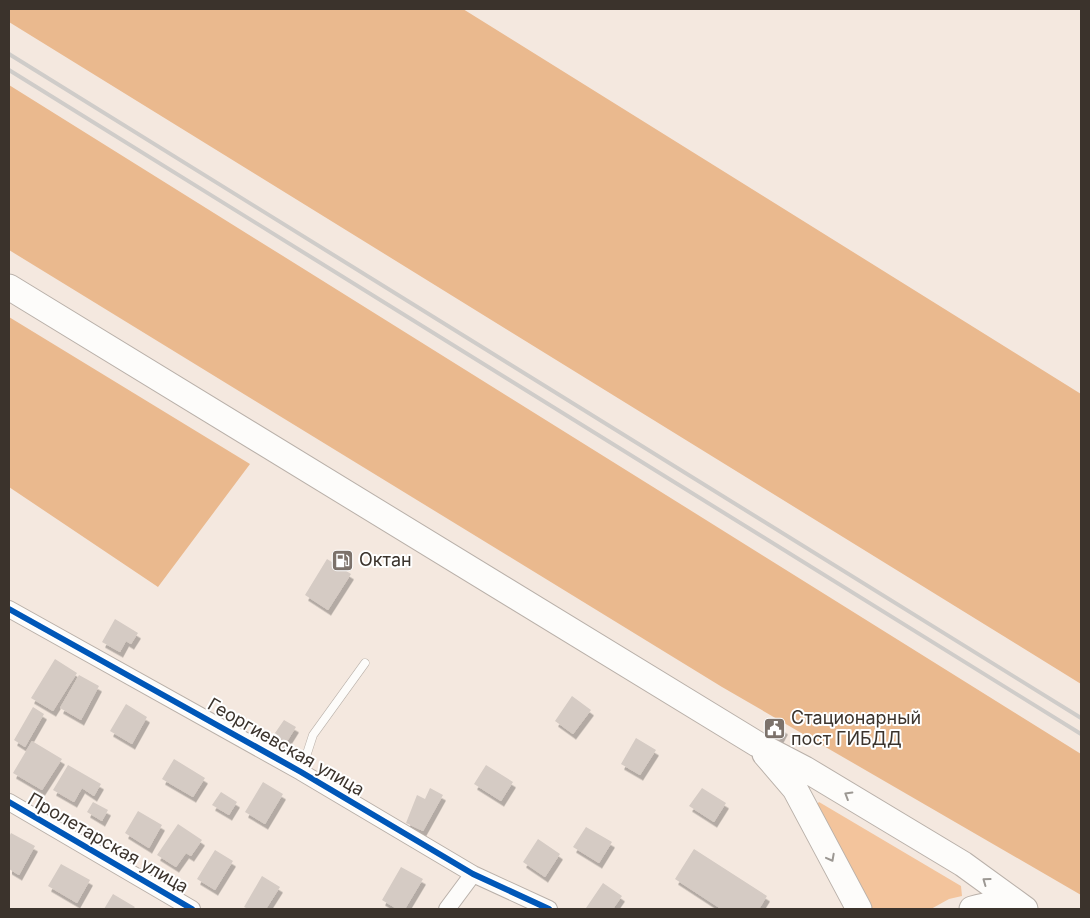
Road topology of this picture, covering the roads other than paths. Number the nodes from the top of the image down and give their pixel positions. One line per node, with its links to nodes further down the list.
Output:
1 (9, 287): 4 (main road)
2 (9, 608): 5 (street, Георгиевская улица)
3 (365, 663): 5 (lane)
4 (757, 744): 11 (main road, one-way to 11); 13 (main road, one-way to 4)
5 (301, 772): 7 (street, Георгиевская улица)
6 (9, 802): 8 (street, Пролетарская улица)
7 (472, 874): 9 (street); 10 (street, Георгиевская улица)
8 (192, 909)
9 (447, 909)
10 (549, 909)
11 (859, 909)
12 (972, 909): 13 (main road)
13 (1025, 909)

